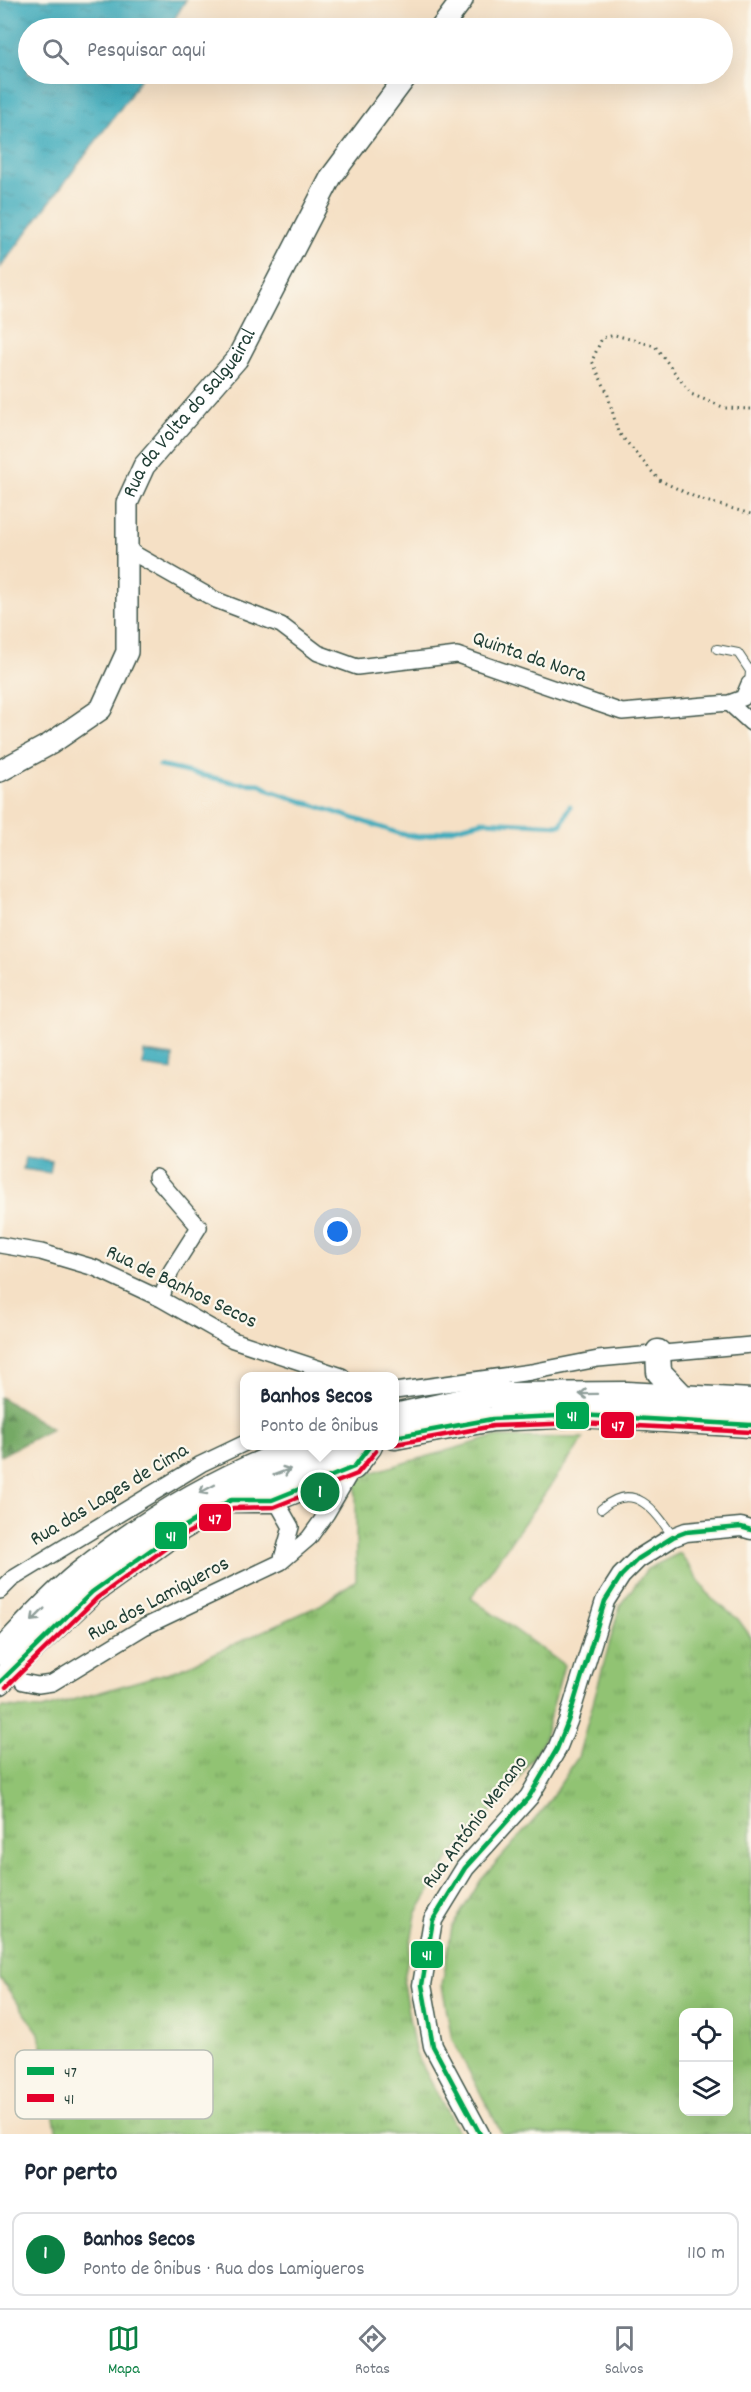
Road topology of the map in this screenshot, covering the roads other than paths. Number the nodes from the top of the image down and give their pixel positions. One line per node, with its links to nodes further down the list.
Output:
1 (462, 0): 2 (main road)
2 (448, 18)
3 (401, 84): 4 (main road, Rua da Volta do Salgueiral)
4 (128, 549): 6 (street, Quinta da Nora); 8 (main road, Rua da Volta do Salgueiral)
5 (717, 649): 6 (lane)
6 (745, 695): 7 (street)
7 (751, 723)
8 (0, 771)
9 (156, 1177): 11 (street)
10 (0, 1245): 11 (street, Rua de Banhos Secos)
11 (161, 1299): 14 (street, Rua de Banhos Secos)
12 (751, 1345): 13 (street)
13 (651, 1352): 15 (highway); 16 (highway); 18 (street)
14 (325, 1372)
15 (627, 1394): 16 (highway); 19 (highway, one-way to 19)
16 (683, 1397): 17 (highway)
17 (751, 1401)
18 (399, 1407)
19 (399, 1407)
20 (751, 1425): 21 (highway)
21 (399, 1436)
22 (269, 1450): 23 (highway)
23 (252, 1452): 31 (street, Rua das Lages de Cima); 32 (highway, one-way to 32)
24 (358, 1456): 25 (highway, one-way to 24); 26 (highway); 30 (street, Rua dos Lamigueros)
25 (231, 1500): 26 (highway); 33 (highway)
26 (272, 1500): 30 (street)
27 (601, 1509): 29 (lane)
28 (751, 1530): 29 (street, Rua António Menano)
29 (673, 1537): 34 (street, Rua António Menano)
30 (281, 1562): 33 (street, Rua dos Lamigueros)
31 (0, 1591)
32 (0, 1653)
33 (11, 1682)
34 (480, 2134)

